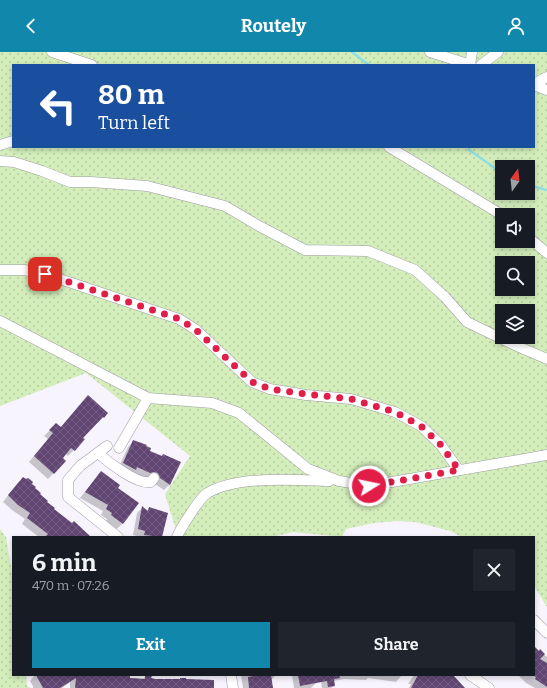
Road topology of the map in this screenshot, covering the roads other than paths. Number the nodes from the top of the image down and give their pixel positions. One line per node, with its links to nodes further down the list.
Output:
1 (52, 52): 5 (street)
2 (430, 52): 6 (street)
3 (472, 52): 7 (street)
4 (498, 52): 8 (street)
5 (89, 64)
6 (468, 64)
7 (471, 64)
8 (482, 64)
9 (547, 77): 10 (street)
10 (535, 84)
11 (535, 85): 12 (street)
12 (547, 90)
13 (12, 141): 14 (street)
14 (0, 145)
15 (392, 148): 17 (street)
16 (0, 161): 22 (street)
17 (495, 211)
18 (535, 243): 19 (street)
19 (547, 253)
20 (0, 270): 28 (street)
21 (0, 321): 23 (street)
22 (547, 359)
23 (148, 398): 25 (street); 30 (street)
24 (107, 446): 26 (street)
25 (119, 448)
26 (98, 453): 29 (street); 31 (street)
27 (547, 455): 28 (street)
28 (459, 470): 30 (street)
29 (154, 478)
30 (339, 481): 32 (street)
31 (117, 536)
32 (177, 536)
33 (535, 621): 34 (street)
34 (547, 634)
35 (231, 676): 37 (street)
36 (472, 676): 38 (street)
37 (233, 688)
38 (490, 688)

